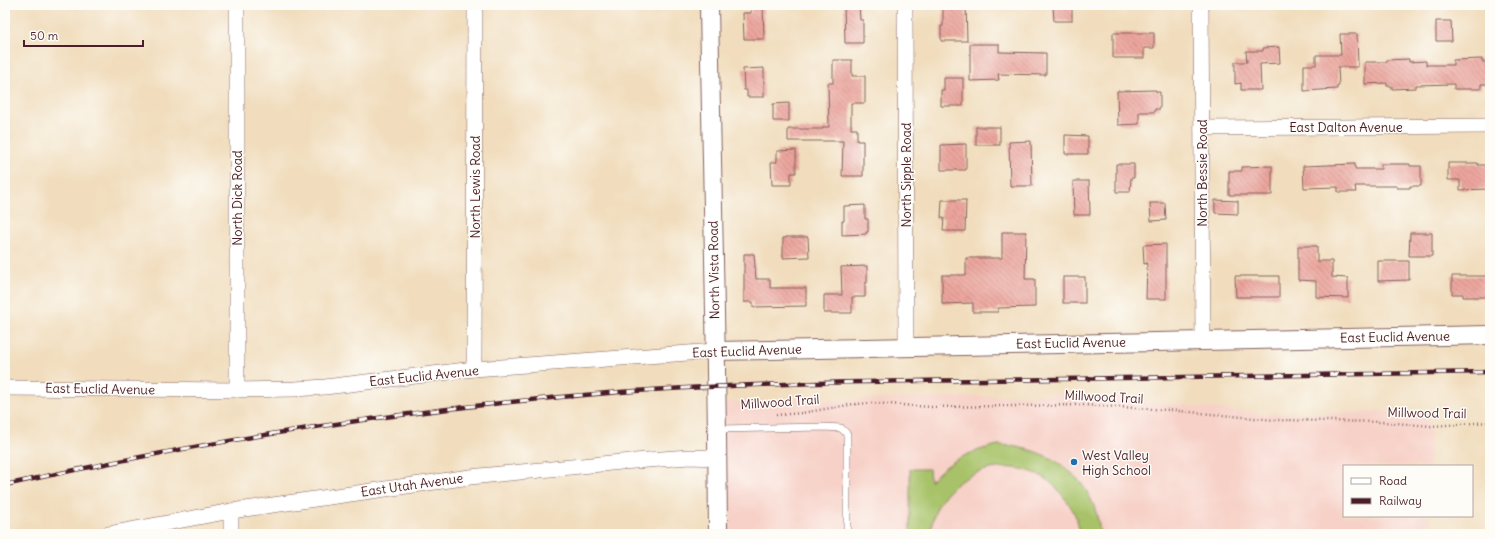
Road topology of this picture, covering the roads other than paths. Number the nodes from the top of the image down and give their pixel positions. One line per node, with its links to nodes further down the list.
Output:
1 (237, 5): 14 (street, North Dick Road)
2 (475, 5): 12 (street, North Lewis Road)
3 (709, 5): 11 (street, North Vista Road)
4 (906, 5): 10 (street, North Sipple Road)
5 (1201, 5): 7 (street, North Bessie Road)
6 (1490, 126): 7 (street, East Dalton Avenue)
7 (1202, 128): 9 (street, North Bessie Road)
8 (1490, 335): 9 (street, East Euclid Avenue)
9 (1203, 341): 10 (street, East Euclid Avenue)
10 (906, 346): 11 (street, East Euclid Avenue)
11 (715, 351): 12 (street, East Euclid Avenue); 15 (street, North Vista Road)
12 (474, 370): 14 (street, East Euclid Avenue)
13 (5, 388): 14 (street, East Euclid Avenue)
14 (237, 390)
15 (718, 429): 16 (street, North Vista Road); 21 (lane)
16 (718, 458): 17 (street, East Utah Avenue); 20 (street, North Vista Road)
17 (231, 511): 18 (street, East Utah Avenue); 19 (street)
18 (108, 534)
19 (231, 534)
20 (718, 534)
21 (848, 534)

